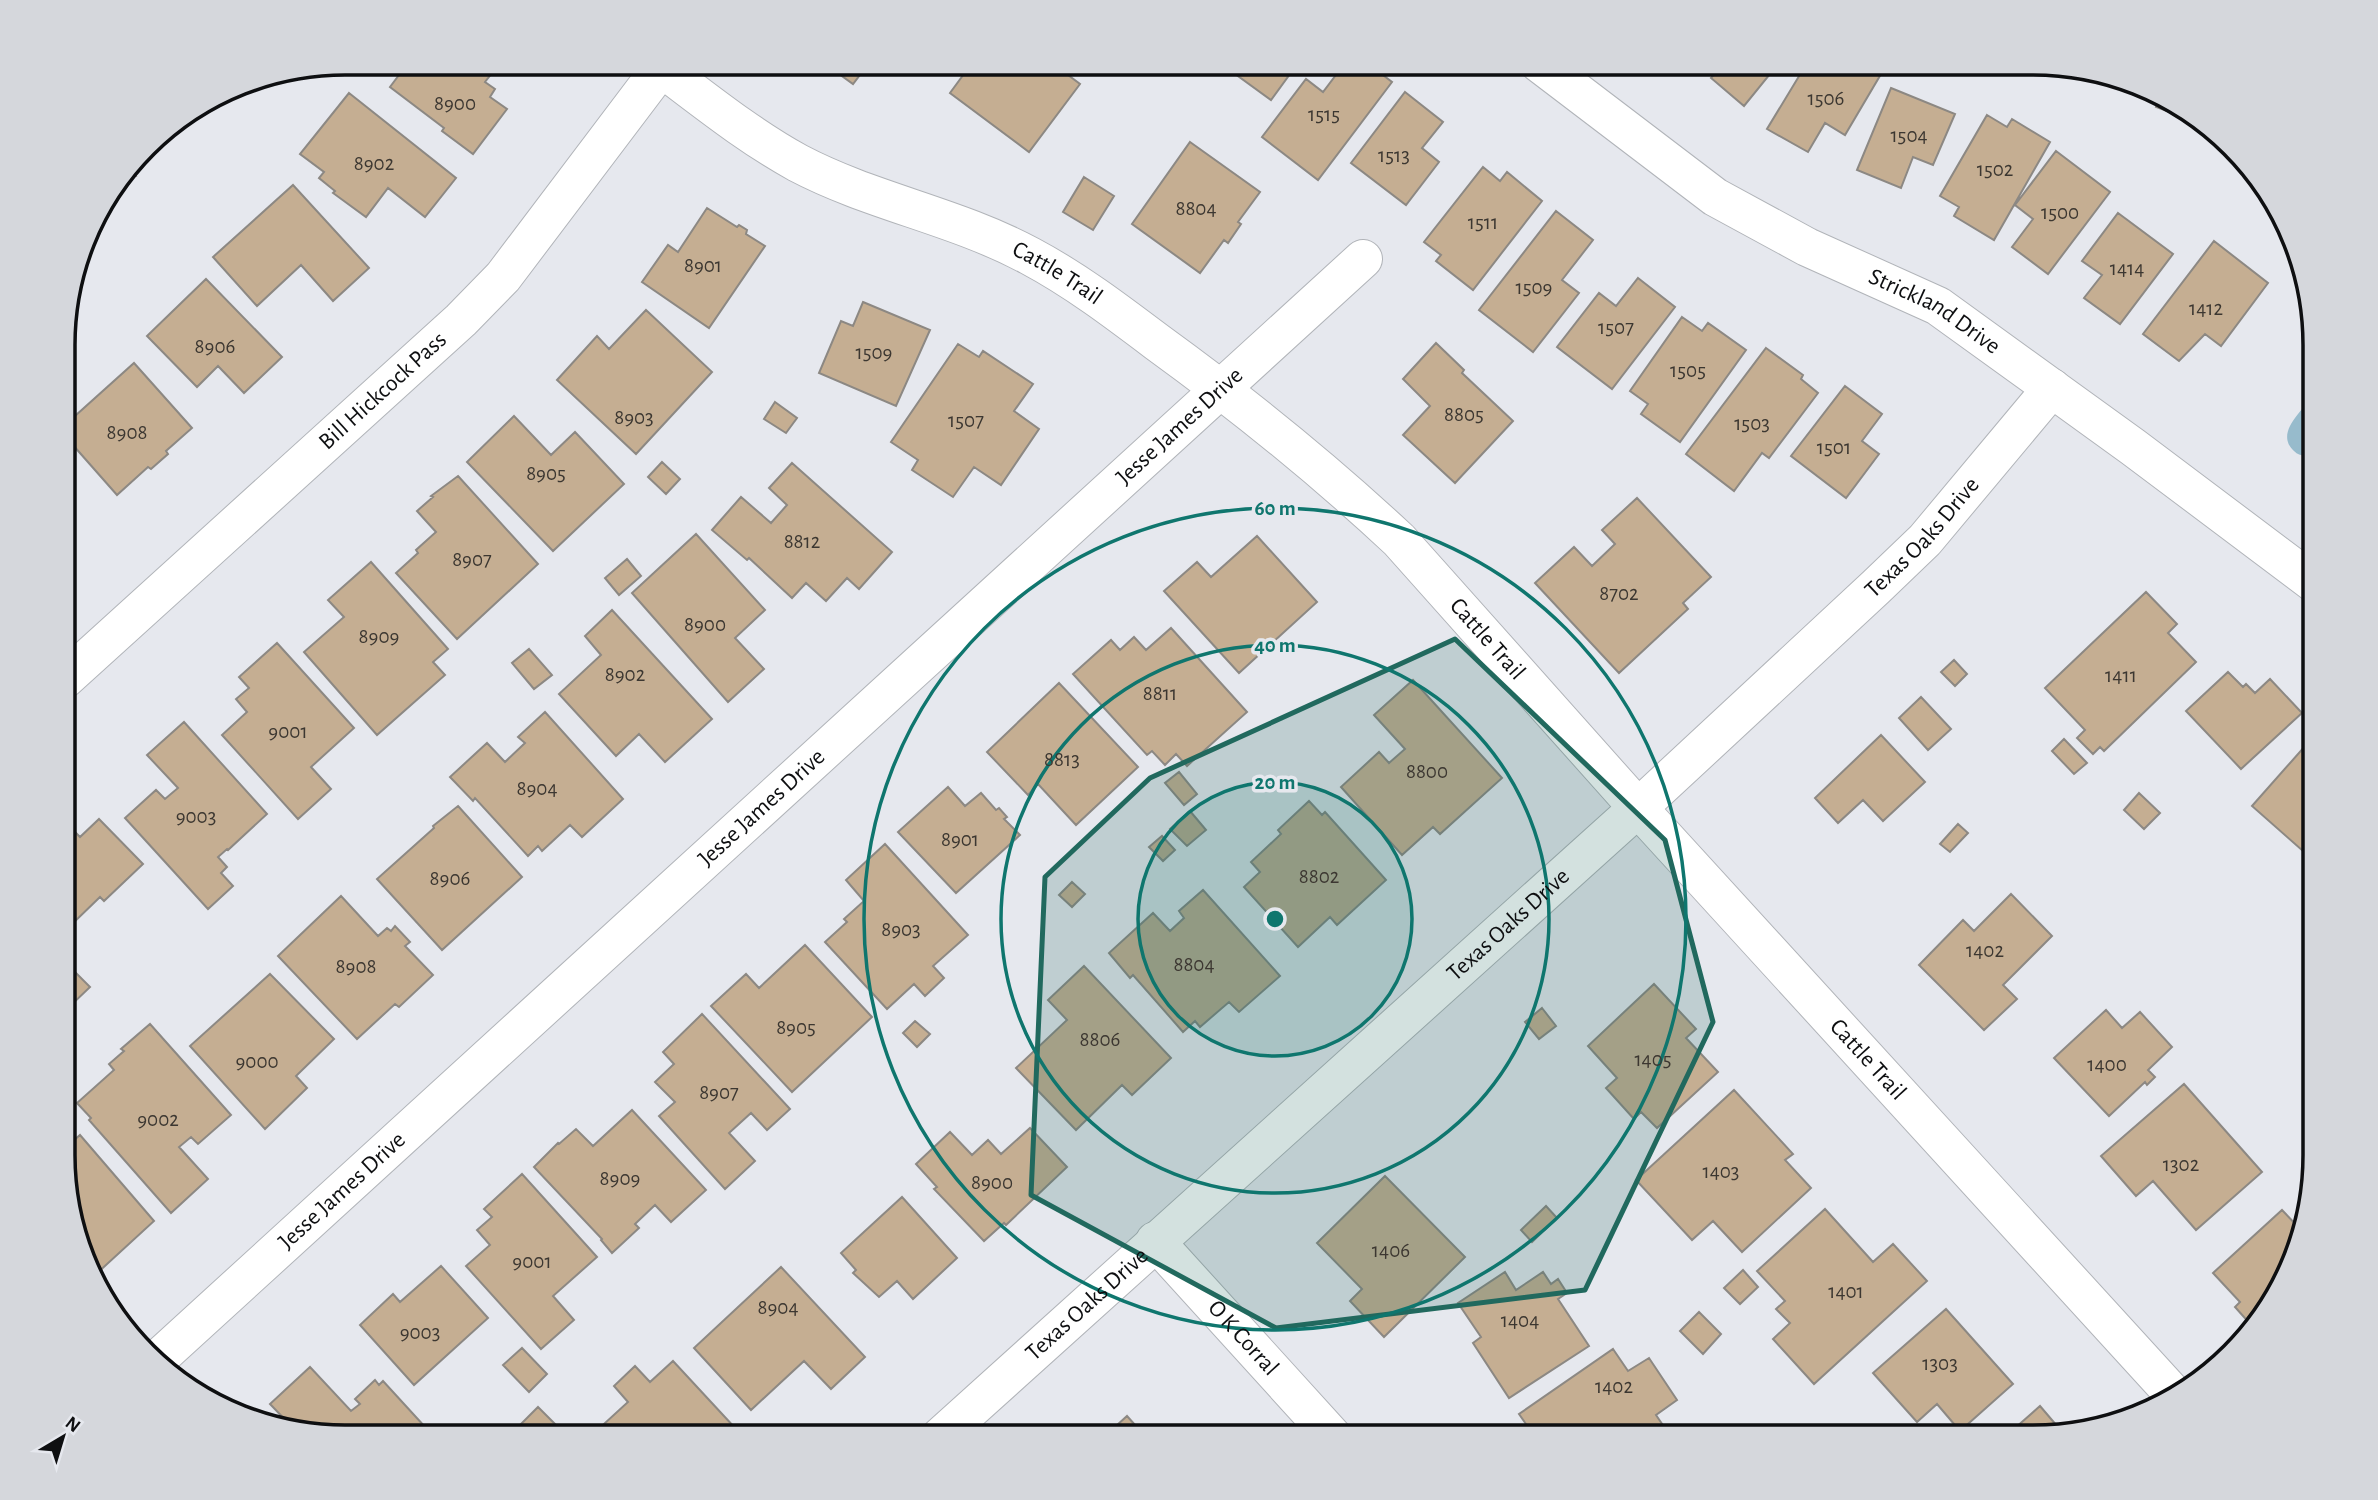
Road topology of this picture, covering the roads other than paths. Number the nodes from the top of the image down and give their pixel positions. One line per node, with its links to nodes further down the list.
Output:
1 (651, 75): 8 (street, Bill Hickcock Pass)
2 (671, 75): 6 (street, Cattle Trail)
3 (1555, 75): 5 (street, Strickland Drive)
4 (1363, 259): 6 (street, Jesse James Drive)
5 (2052, 388): 7 (street, Strickland Drive); 9 (street, Texas Oaks Drive)
6 (1222, 389): 9 (street, Cattle Trail); 11 (street, Jesse James Drive)
7 (2303, 575)
8 (75, 670)
9 (1638, 808): 10 (street, Texas Oaks Drive); 12 (street, Cattle Trail)
10 (1155, 1241): 13 (street, Texas Oaks Drive); 14 (street, O K Corral)
11 (163, 1354)
12 (2168, 1389)
13 (953, 1425)
14 (1322, 1425)

